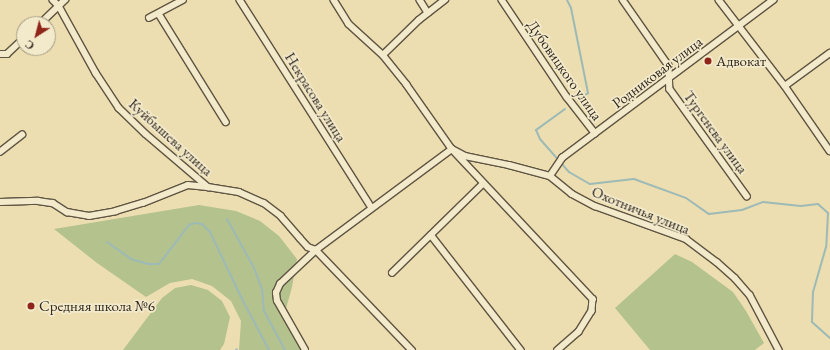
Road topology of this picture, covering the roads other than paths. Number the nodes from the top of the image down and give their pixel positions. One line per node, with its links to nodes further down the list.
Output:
1 (53, 0): 12 (street, Куйбышева улица)
2 (65, 0): 12 (street)
3 (183, 0): 14 (street)
4 (240, 0): 35 (street, Некрасова улица)
5 (334, 0): 21 (street)
6 (420, 0): 13 (street)
7 (445, 0): 13 (street)
8 (502, 0): 25 (street, Дубовицкого улица)
9 (623, 0): 22 (street, Тургенева улица)
10 (719, 0): 17 (street)
11 (774, 0): 17 (street, Родниковая улица)
12 (59, 6): 15 (street); 32 (street, Куйбышева улица)
13 (428, 13): 21 (street)
14 (159, 14): 16 (street); 24 (street)
15 (48, 16)
16 (149, 18)
17 (739, 26): 22 (street, Родниковая улица); 23 (street)
18 (16, 46): 20 (street)
19 (830, 53): 23 (street)
20 (0, 54)
21 (383, 55): 27 (street)
22 (670, 77): 25 (street, Родниковая улица); 33 (street, Тургенева улица)
23 (785, 86): 28 (street)
24 (226, 122)
25 (595, 133): 30 (street, Родниковая улица)
26 (22, 135): 29 (street)
27 (452, 149): 30 (street, Охотничья улица); 31 (street); 35 (street)
28 (830, 150)
29 (0, 152)
30 (550, 176): 43 (street, Охотничья улица)
31 (484, 184): 36 (street); 42 (street)
32 (208, 187): 34 (street); 37 (street, Куйбышева улица)
33 (747, 196)
34 (0, 202)
35 (372, 208): 37 (street)
36 (431, 235): 38 (street); 41 (street)
37 (316, 250): 39 (street); 40 (street, Куйбышева улица)
38 (392, 273)
39 (305, 350)
40 (412, 350)
41 (521, 350)
42 (558, 350)
43 (779, 350)

